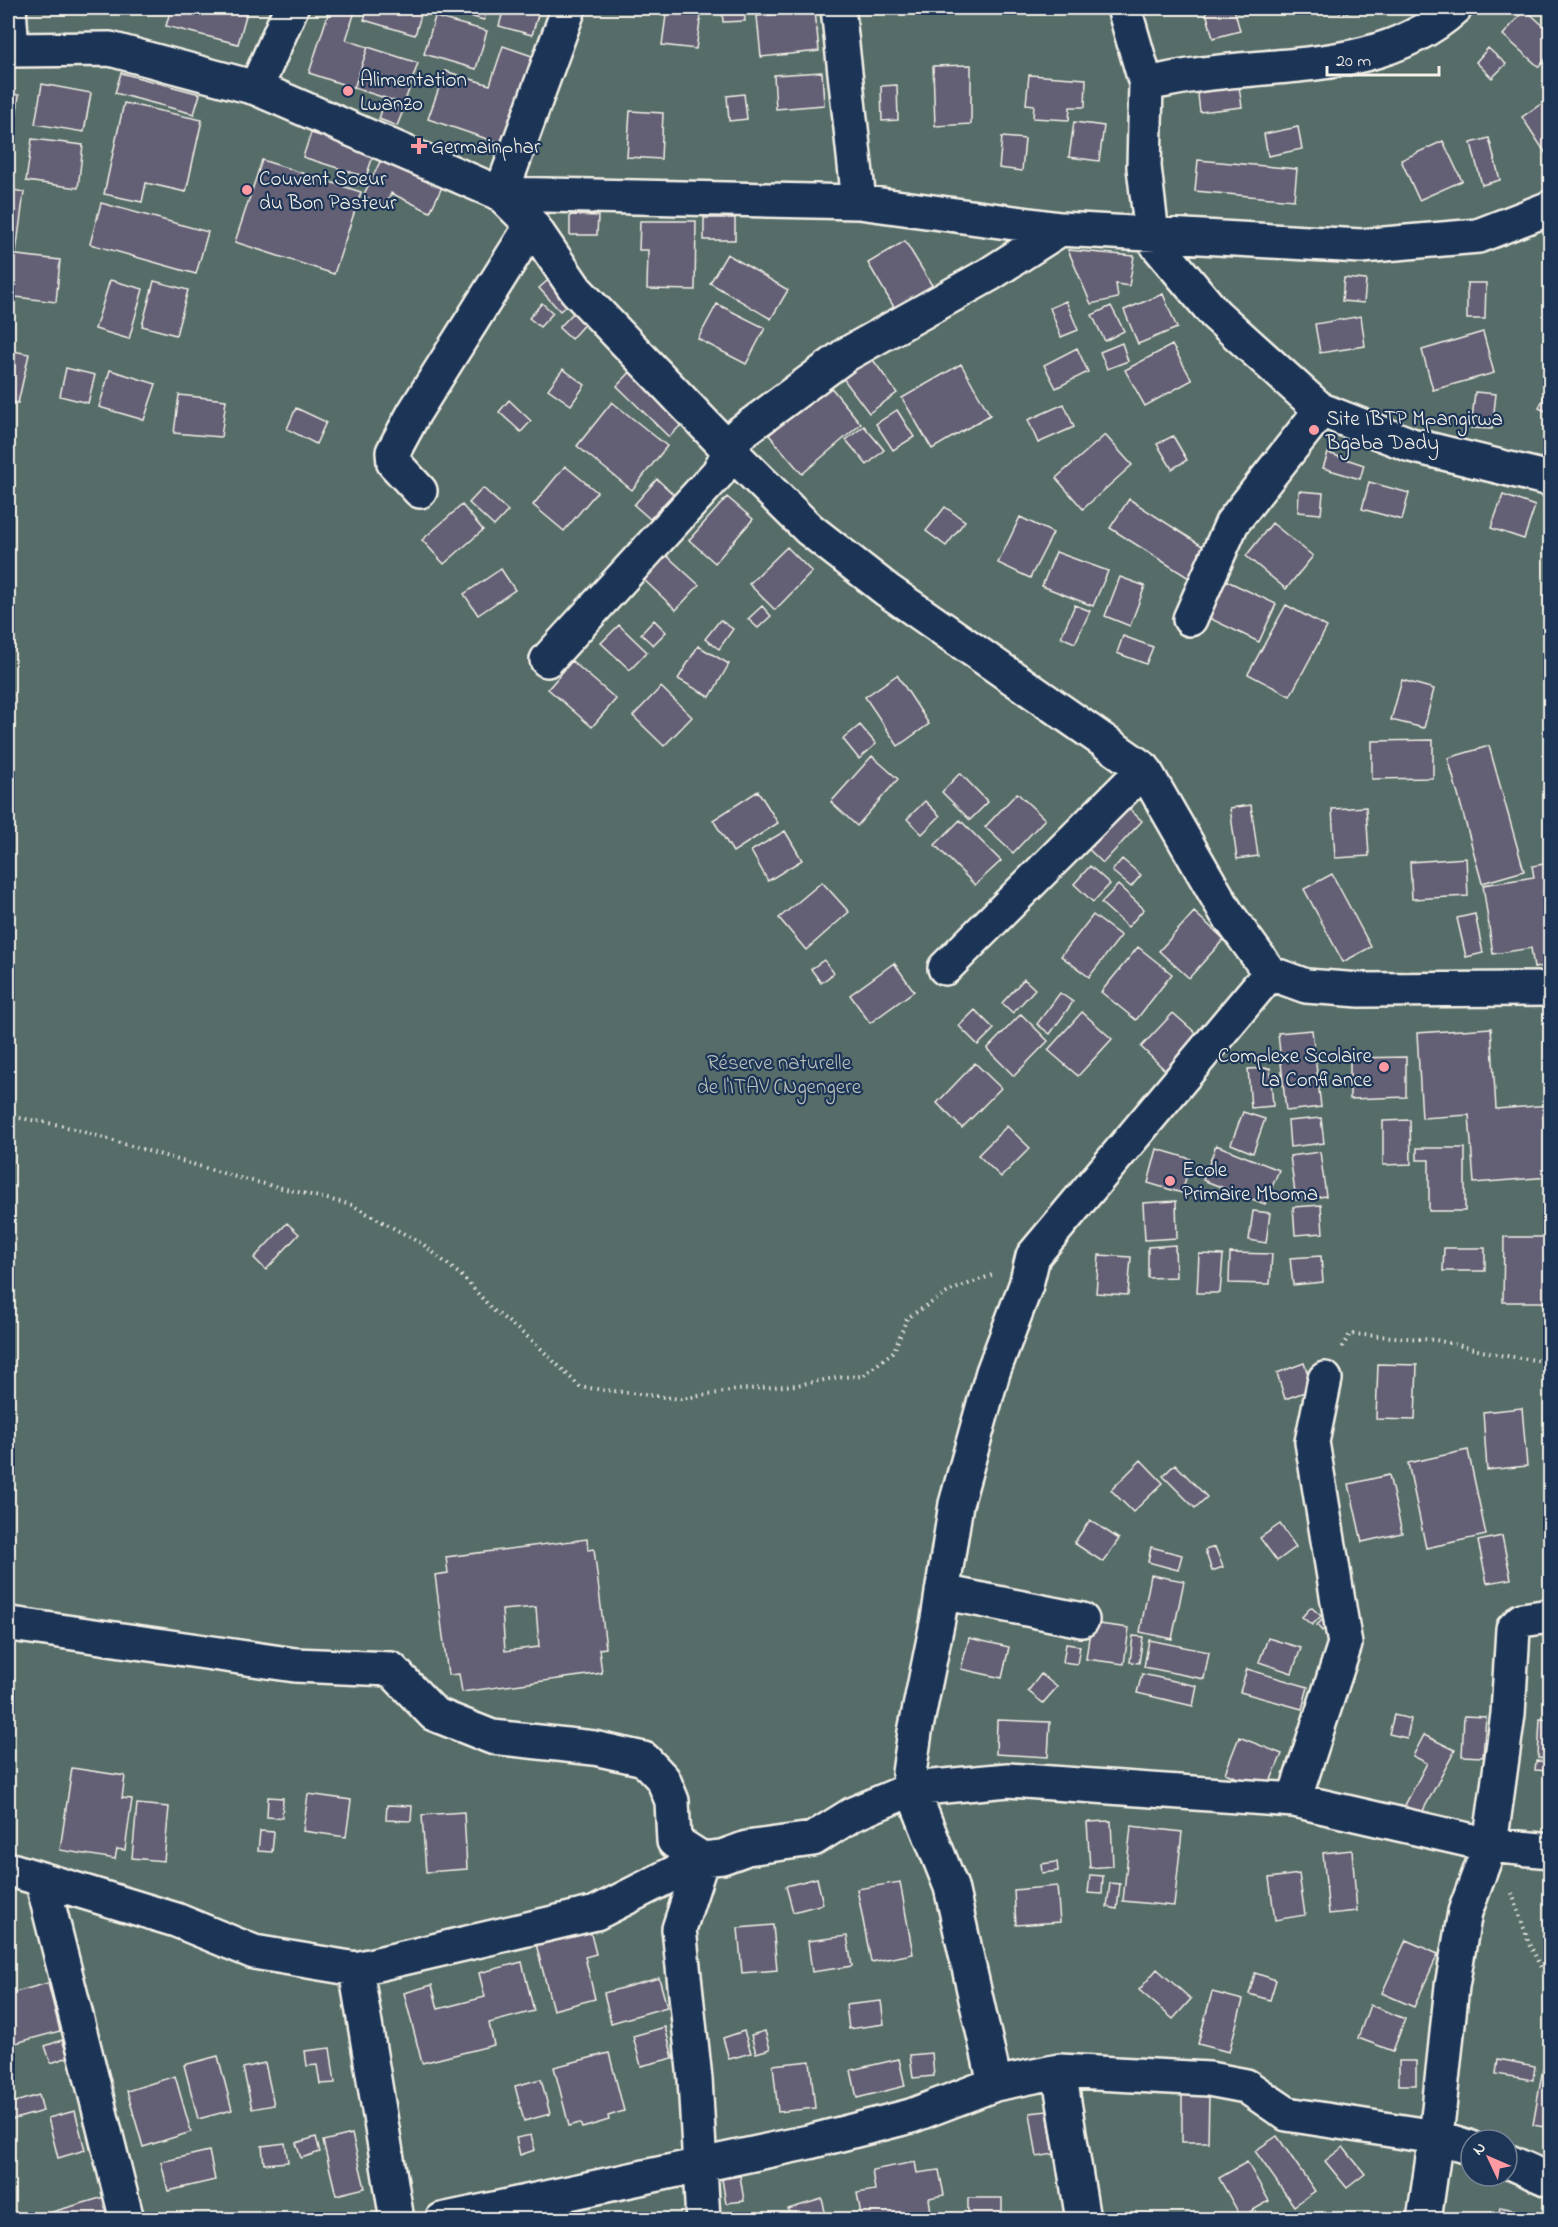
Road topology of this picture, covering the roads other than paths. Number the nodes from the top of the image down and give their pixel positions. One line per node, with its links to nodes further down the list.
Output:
1 (9, 8): 7 (street)
2 (291, 8): 9 (street)
3 (569, 8): 10 (street)
4 (838, 8): 11 (street)
5 (1125, 8): 8 (street)
6 (1455, 8): 8 (street)
7 (10, 50): 9 (street)
8 (1146, 84): 15 (street)
9 (256, 88): 10 (street)
10 (501, 194): 11 (street); 13 (street)
11 (858, 202): 14 (street)
12 (1551, 208): 15 (street)
13 (531, 225): 17 (street); 19 (street)
14 (1060, 229): 15 (street); 17 (street)
15 (1152, 235): 16 (street)
16 (1321, 410): 18 (street); 20 (street)
17 (729, 451): 21 (street); 22 (street)
18 (1551, 479)
19 (420, 491)
20 (1190, 619)
21 (547, 660)
22 (1144, 769): 23 (street); 24 (street)
23 (945, 968)
24 (1270, 973): 25 (street); 27 (street)
25 (1551, 989)
26 (1325, 1379): 32 (street)
27 (942, 1592): 29 (street); 31 (street)
28 (1551, 1616): 33 (street)
29 (1082, 1620)
30 (8, 1626): 35 (street)
31 (912, 1789): 32 (street); 35 (street); 40 (street)
32 (1294, 1800): 33 (street)
33 (1490, 1845): 34 (street); 41 (street)
34 (1551, 1851)
35 (702, 1859): 38 (street); 43 (street)
36 (8, 1869): 37 (street)
37 (42, 1880): 38 (street); 46 (street)
38 (356, 1969): 47 (street)
39 (1059, 2071): 40 (street); 41 (street); 50 (street)
40 (996, 2084): 43 (street)
41 (1436, 2137): 42 (street); 51 (street)
42 (1459, 2144)
43 (699, 2164): 48 (street); 49 (street)
44 (1519, 2166): 45 (street)
45 (1551, 2180)
46 (127, 2220)
47 (397, 2220)
48 (442, 2220)
49 (703, 2220)
50 (1083, 2220)
51 (1424, 2220)

